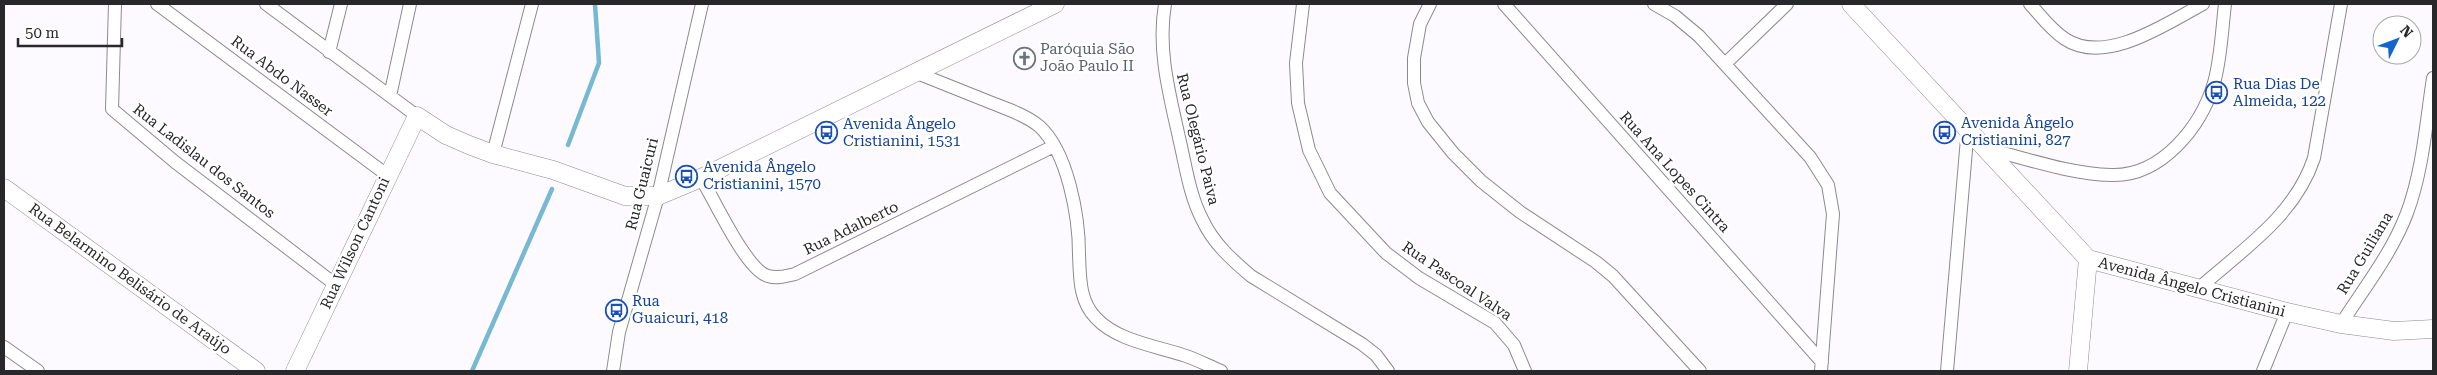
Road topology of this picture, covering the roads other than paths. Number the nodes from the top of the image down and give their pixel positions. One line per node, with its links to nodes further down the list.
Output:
1 (115, 4): 35 (street, Rua Ladislau dos Santos)
2 (157, 4): 30 (street, Rua Abdo Nasser)
3 (266, 4): 20 (street)
4 (341, 4): 20 (street)
5 (410, 4): 24 (street)
6 (532, 4): 29 (street)
7 (702, 4): 33 (street, Rua Guaicuri)
8 (1055, 4): 22 (street)
9 (1165, 4): 47 (street, Rua Olegário Paiva)
10 (1303, 4): 48 (street, Rua Pascoal Valva)
11 (1430, 4): 49 (street)
12 (1504, 4): 41 (street, Rua Ana Lopes Cintra)
13 (1654, 4): 21 (street)
14 (1787, 4): 21 (street)
15 (1851, 4): 26 (street, Avenida Ângelo Cristianini)
16 (2030, 4): 17 (street)
17 (2203, 4)
18 (2225, 4): 28 (street)
19 (2341, 4): 36 (street)
20 (329, 52): 24 (street)
21 (1725, 64): 41 (street)
22 (918, 73): 27 (street); 31 (street)
23 (2433, 78): 38 (street, Rua Guiliana)
24 (390, 96): 25 (street)
25 (417, 116): 29 (street); 30 (street, Rua Wilson Cantoni)
26 (1968, 127): 28 (street, Avenida Ângelo Cristianini); 50 (street)
27 (1054, 146): 31 (street, Rua Adalberto); 46 (street)
28 (1988, 149): 34 (street, Avenida Ângelo Cristianini)
29 (493, 154): 33 (street)
30 (387, 174): 35 (street, Rua Wilson Cantoni)
31 (701, 178): 33 (street)
32 (4, 188): 43 (street, Rua Belarmino Belisário de Araújo)
33 (658, 196): 45 (street, Rua Guaicuri)
34 (2088, 259): 36 (street, Avenida Ângelo Cristianini); 51 (street)
35 (336, 285): 44 (street, Rua Wilson Cantoni)
36 (2198, 289): 37 (street, Avenida Ângelo Cristianini)
37 (2287, 312): 38 (street, Avenida Ângelo Cristianini); 52 (street)
38 (2341, 324): 39 (street, Avenida Ângelo Cristianini)
39 (2433, 329)
40 (4, 347): 42 (street)
41 (1821, 366)
42 (38, 371)
43 (256, 371)
44 (296, 371)
45 (613, 371)
46 (1221, 371)
47 (1388, 371)
48 (1525, 371)
49 (1700, 371)
50 (1947, 371)
51 (2078, 371)
52 (2263, 371)

